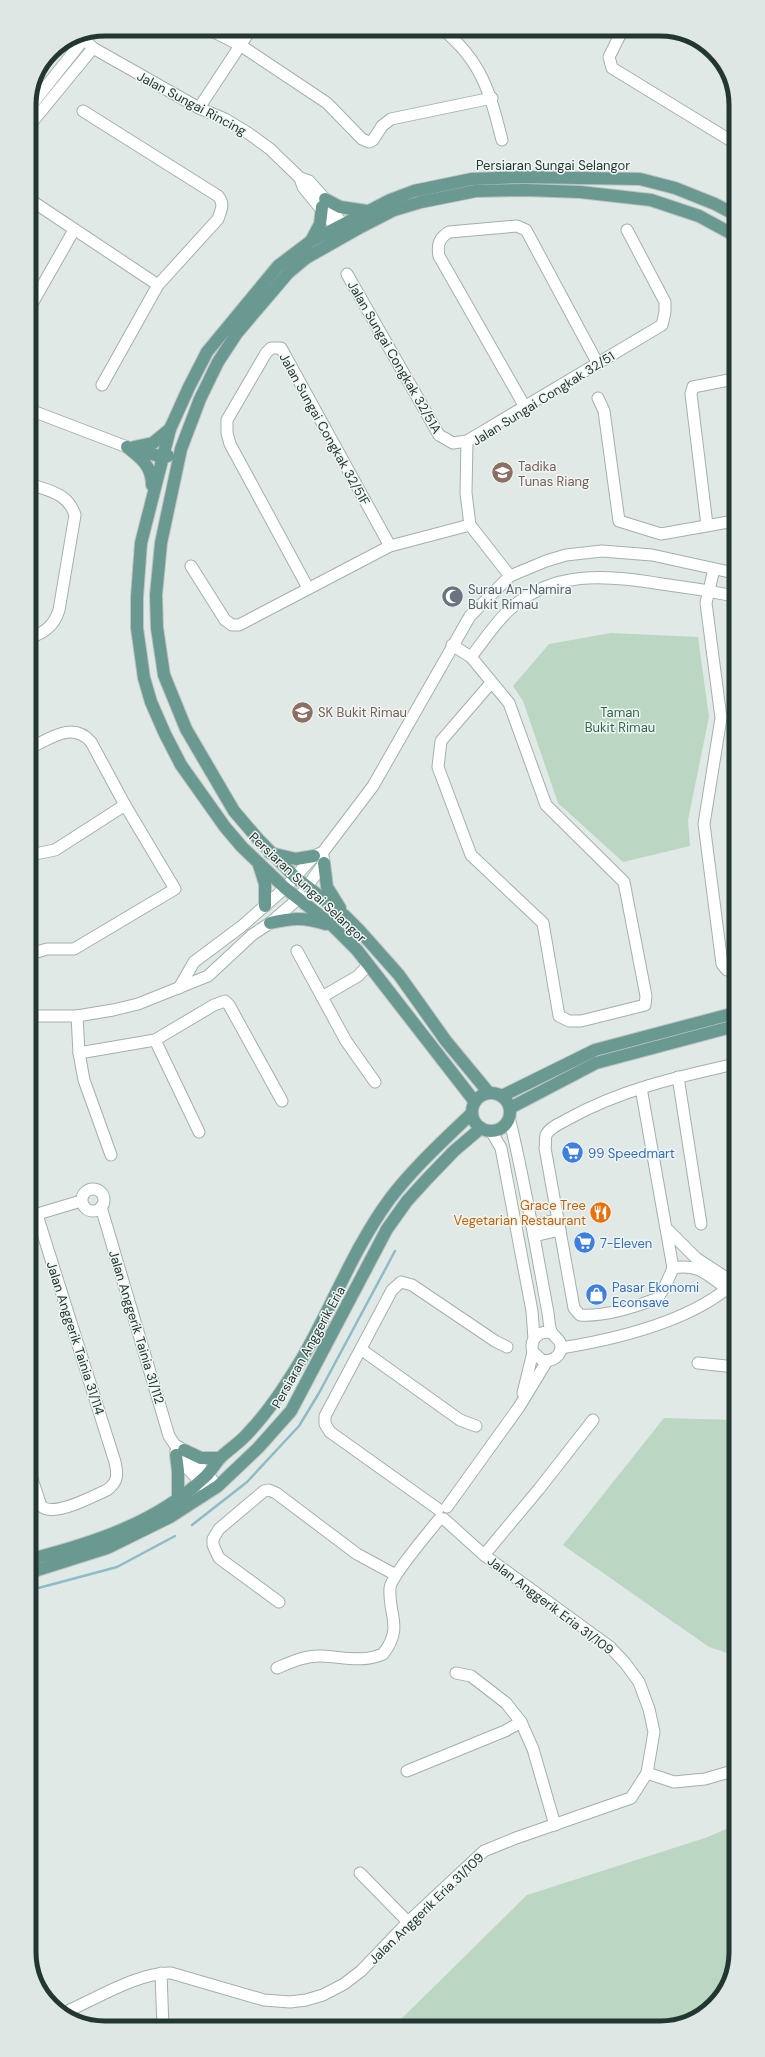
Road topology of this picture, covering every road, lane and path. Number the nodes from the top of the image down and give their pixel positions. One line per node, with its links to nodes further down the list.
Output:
1 (221, 36): 7 (street)
2 (246, 36): 7 (street)
3 (451, 36): 10 (street)
4 (620, 36): 17 (street)
5 (84, 40): 8 (street, Jalan Sungai Rincing)
6 (77, 42): 9 (street)
7 (240, 46): 10 (street); 13 (street)
8 (93, 48): 12 (street); 13 (street, Jalan Sungai Rincing)
9 (39, 96): 11 (street); 12 (street)
10 (492, 98): 16 (street)
11 (36, 99)
12 (48, 103): 15 (street)
13 (199, 108): 18 (street, Jalan Sungai Rincing)
14 (83, 111): 28 (street)
15 (36, 118)
16 (502, 140)
17 (729, 140)
18 (323, 203): 20 (main road); 23 (street, Jalan Sungai Rincing); 26 (main road)
19 (36, 205): 22 (street)
20 (368, 211): 21 (main road, Persiaran Sungai Selangor); 23 (main road, Persiaran Sungai Selangor)
21 (729, 211)
22 (74, 230): 28 (street); 29 (street)
23 (343, 230): 25 (main road, Persiaran Sungai Selangor); 26 (main road, Persiaran Sungai Selangor); 30 (main road, Persiaran Sungai Selangor)
24 (627, 230): 31 (street, Jalan Sungai Congkak 32/51)
25 (729, 232)
26 (311, 241): 30 (main road, Persiaran Sungai Selangor)
27 (347, 274): 38 (street, Jalan Sungai Congkak 32/51A)
28 (158, 285): 33 (street)
29 (36, 298)
30 (233, 329): 37 (main road, Persiaran Sungai Selangor); 40 (main road, Persiaran Sungai Selangor)
31 (598, 364): 35 (street, Jalan Sungai Congkak 32/51); 35 (street)
32 (729, 380): 46 (street)
33 (102, 385)
34 (598, 398): 46 (street)
35 (525, 407): 38 (street, Jalan Sungai Congkak 32/51)
36 (36, 412): 39 (street)
37 (170, 428): 39 (main road); 41 (main road, Persiaran Sungai Selangor)
38 (467, 441): 45 (street, Jalan Sungai Congkak 32/51)
39 (127, 447): 41 (main road); 43 (main road)
40 (180, 449): 41 (main road); 61 (main road, Persiaran Sungai Selangor)
41 (162, 457): 43 (main road, Persiaran Sungai Selangor)
42 (36, 486): 55 (street)
43 (153, 494): 64 (main road, Persiaran Sungai Selangor)
44 (729, 522): 46 (street)
45 (470, 525): 47 (street); 51 (street)
46 (707, 525)
47 (390, 546): 52 (street); 52 (street, Jalan Sungai Congkak 32/51F)
48 (191, 566): 52 (street)
49 (714, 570): 50 (street); 51 (street); 53 (street)
50 (729, 572)
51 (510, 576): 56 (street)
52 (308, 588)
53 (708, 590): 54 (street); 57 (street); 78 (street)
54 (729, 595)
55 (36, 636)
56 (452, 645): 57 (street); 63 (street)
57 (471, 658): 58 (street)
58 (491, 683): 58 (street)
59 (36, 745): 60 (street)
60 (125, 805): 62 (street); 75 (street)
61 (269, 853): 63 (main road); 65 (main road, Persiaran Sungai Selangor)
62 (36, 854)
63 (320, 857): 65 (street); 66 (street); 70 (main road)
64 (257, 861): 67 (main road, Persiaran Sungai Selangor); 69 (main road)
65 (295, 877): 66 (main road, Persiaran Sungai Selangor); 67 (street)
66 (307, 887): 68 (street); 70 (main road, Persiaran Sungai Selangor)
67 (285, 888): 68 (main road, Persiaran Sungai Selangor); 69 (street)
68 (298, 899): 71 (street); 72 (main road, Persiaran Sungai Selangor)
69 (265, 906): 73 (street)
70 (345, 916): 91 (main road, Persiaran Sungai Selangor)
71 (270, 923): 72 (main road); 76 (street)
72 (333, 926): 77 (main road, Persiaran Sungai Selangor)
73 (213, 947): 76 (street); 79 (street)
74 (297, 950): 80 (street)
75 (36, 952)
76 (226, 960): 79 (street)
77 (368, 966): 80 (street); 94 (main road, Persiaran Sungai Selangor)
78 (729, 970)
79 (179, 988): 83 (street)
80 (322, 997): 89 (street)
81 (729, 1015): 92 (main road)
82 (36, 1016): 83 (street)
83 (77, 1016): 86 (street)
84 (729, 1028): 95 (main road)
85 (155, 1040): 86 (street); 93 (street); 97 (street)
86 (79, 1052): 98 (street)
87 (729, 1065): 88 (street)
88 (678, 1077): 90 (street); 103 (street)
89 (374, 1082)
90 (642, 1088): 104 (street); 105 (street)
91 (489, 1093): 92 (main road); 94 (main road)
92 (502, 1096): 95 (main road)
93 (282, 1101)
94 (474, 1108): 96 (main road); 125 (main road, Persiaran Anggerik Eria)
95 (510, 1113): 96 (main road); 106 (street)
96 (486, 1130): 113 (street); 127 (main road, Persiaran Anggerik Eria)
97 (199, 1132)
98 (111, 1155)
99 (81, 1201): 100 (street); 100 (street); 101 (street)
100 (101, 1207): 124 (street, Jalan Anggerik Tainia 31/112)
101 (36, 1215)
102 (36, 1222): 128 (street, Jalan Anggerik Tainia 31/114)
103 (701, 1224)
104 (559, 1225): 106 (street); 107 (street)
105 (668, 1230): 107 (street); 109 (street)
106 (533, 1231): 114 (street)
107 (673, 1268): 108 (street)
108 (710, 1277): 110 (street); 112 (street)
109 (729, 1283)
110 (729, 1284)
111 (729, 1287): 112 (street)
112 (704, 1303): 114 (street)
113 (534, 1339): 114 (street); 117 (street)
114 (557, 1340): 118 (street)
115 (507, 1347): 116 (street, Jalan Anggerik Eria 31/109)
116 (362, 1350): 123 (street); 130 (street, Jalan Anggerik Eria 31/109)
117 (533, 1352): 118 (street); 121 (street)
118 (547, 1361): 121 (street)
119 (698, 1364): 120 (street)
120 (729, 1367)
121 (519, 1407): 130 (street)
122 (593, 1420): 131 (street)
123 (476, 1426)
124 (178, 1450): 125 (main road); 126 (street, Jalan Anggerik Tainia 31/112); 129 (main road)
125 (220, 1458): 126 (main road, Persiaran Anggerik Eria)
126 (204, 1478): 127 (street, Jalan Anggerik Tainia 31/112); 129 (main road, Persiaran Anggerik Eria)
127 (214, 1489): 133 (main road, Persiaran Anggerik Eria)
128 (36, 1492)
129 (178, 1500): 132 (main road, Persiaran Anggerik Eria)
130 (442, 1514): 131 (street, Jalan Anggerik Eria 31/109); 134 (street)
131 (484, 1555): 141 (street, Jalan Anggerik Eria 31/109)
132 (36, 1558)
133 (36, 1571)
134 (396, 1576): 135 (street); 136 (street)
135 (279, 1602)
136 (278, 1668)
137 (456, 1673): 138 (street)
138 (521, 1722): 139 (street); 142 (street)
139 (407, 1771)
140 (729, 1772): 141 (street)
141 (647, 1773): 142 (street, Jalan Anggerik Eria 31/109)
142 (555, 1825): 144 (street, Jalan Anggerik Eria 31/109)
143 (360, 1873): 144 (street)
144 (408, 1922): 145 (street, Jalan Anggerik Eria 31/109)
145 (161, 1973): 146 (street, Jalan Anggerik Eria 31/109); 147 (street)
146 (70, 2012)
147 (163, 2021)

